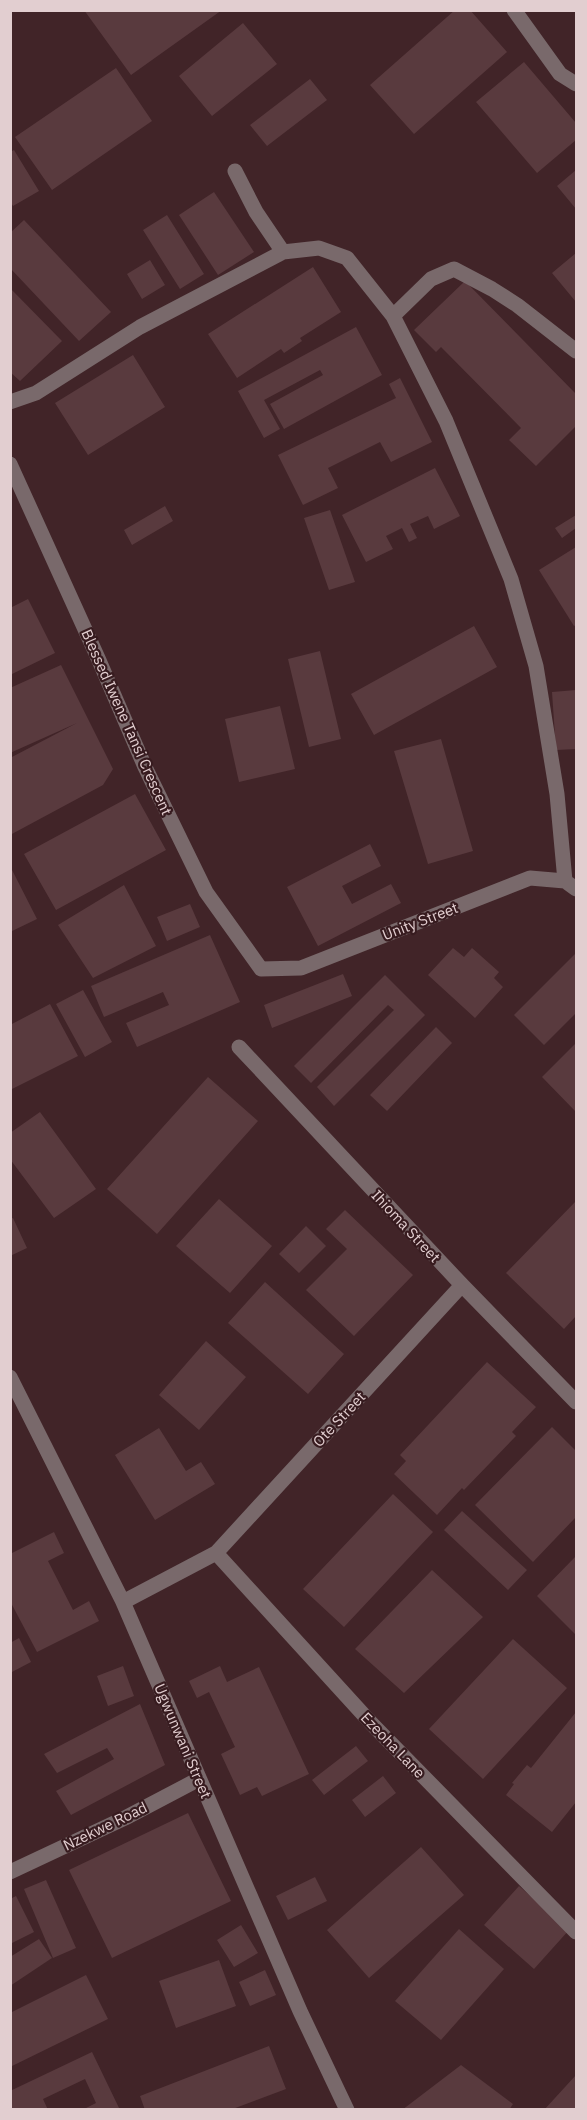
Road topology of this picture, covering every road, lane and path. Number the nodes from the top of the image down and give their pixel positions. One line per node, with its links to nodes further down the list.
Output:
1 (514, 10): 2 (street)
2 (576, 84)
3 (235, 171): 4 (street)
4 (283, 252): 5 (street); 7 (street)
5 (393, 316): 6 (street); 9 (street)
6 (576, 351)
7 (10, 402)
8 (10, 464): 10 (street, Blessed Iwene Tansi Crescent)
9 (571, 885): 10 (street, Unity Street)
10 (261, 969)
11 (239, 1047): 12 (street, Ihioma Street)
12 (462, 1285): 14 (street, Ihioma Street); 15 (street, Ote Street)
13 (10, 1377): 16 (street, Ugwunwani Street)
14 (576, 1402)
15 (216, 1553): 16 (street, Ote Street); 19 (street, Ezeoha Lane)
16 (123, 1602): 17 (street, Ugwunwani Street)
17 (199, 1779): 18 (street, Nzekwe Road); 20 (street, Ugwunwani Street)
18 (10, 1872)
19 (576, 1932)
20 (347, 2109)

